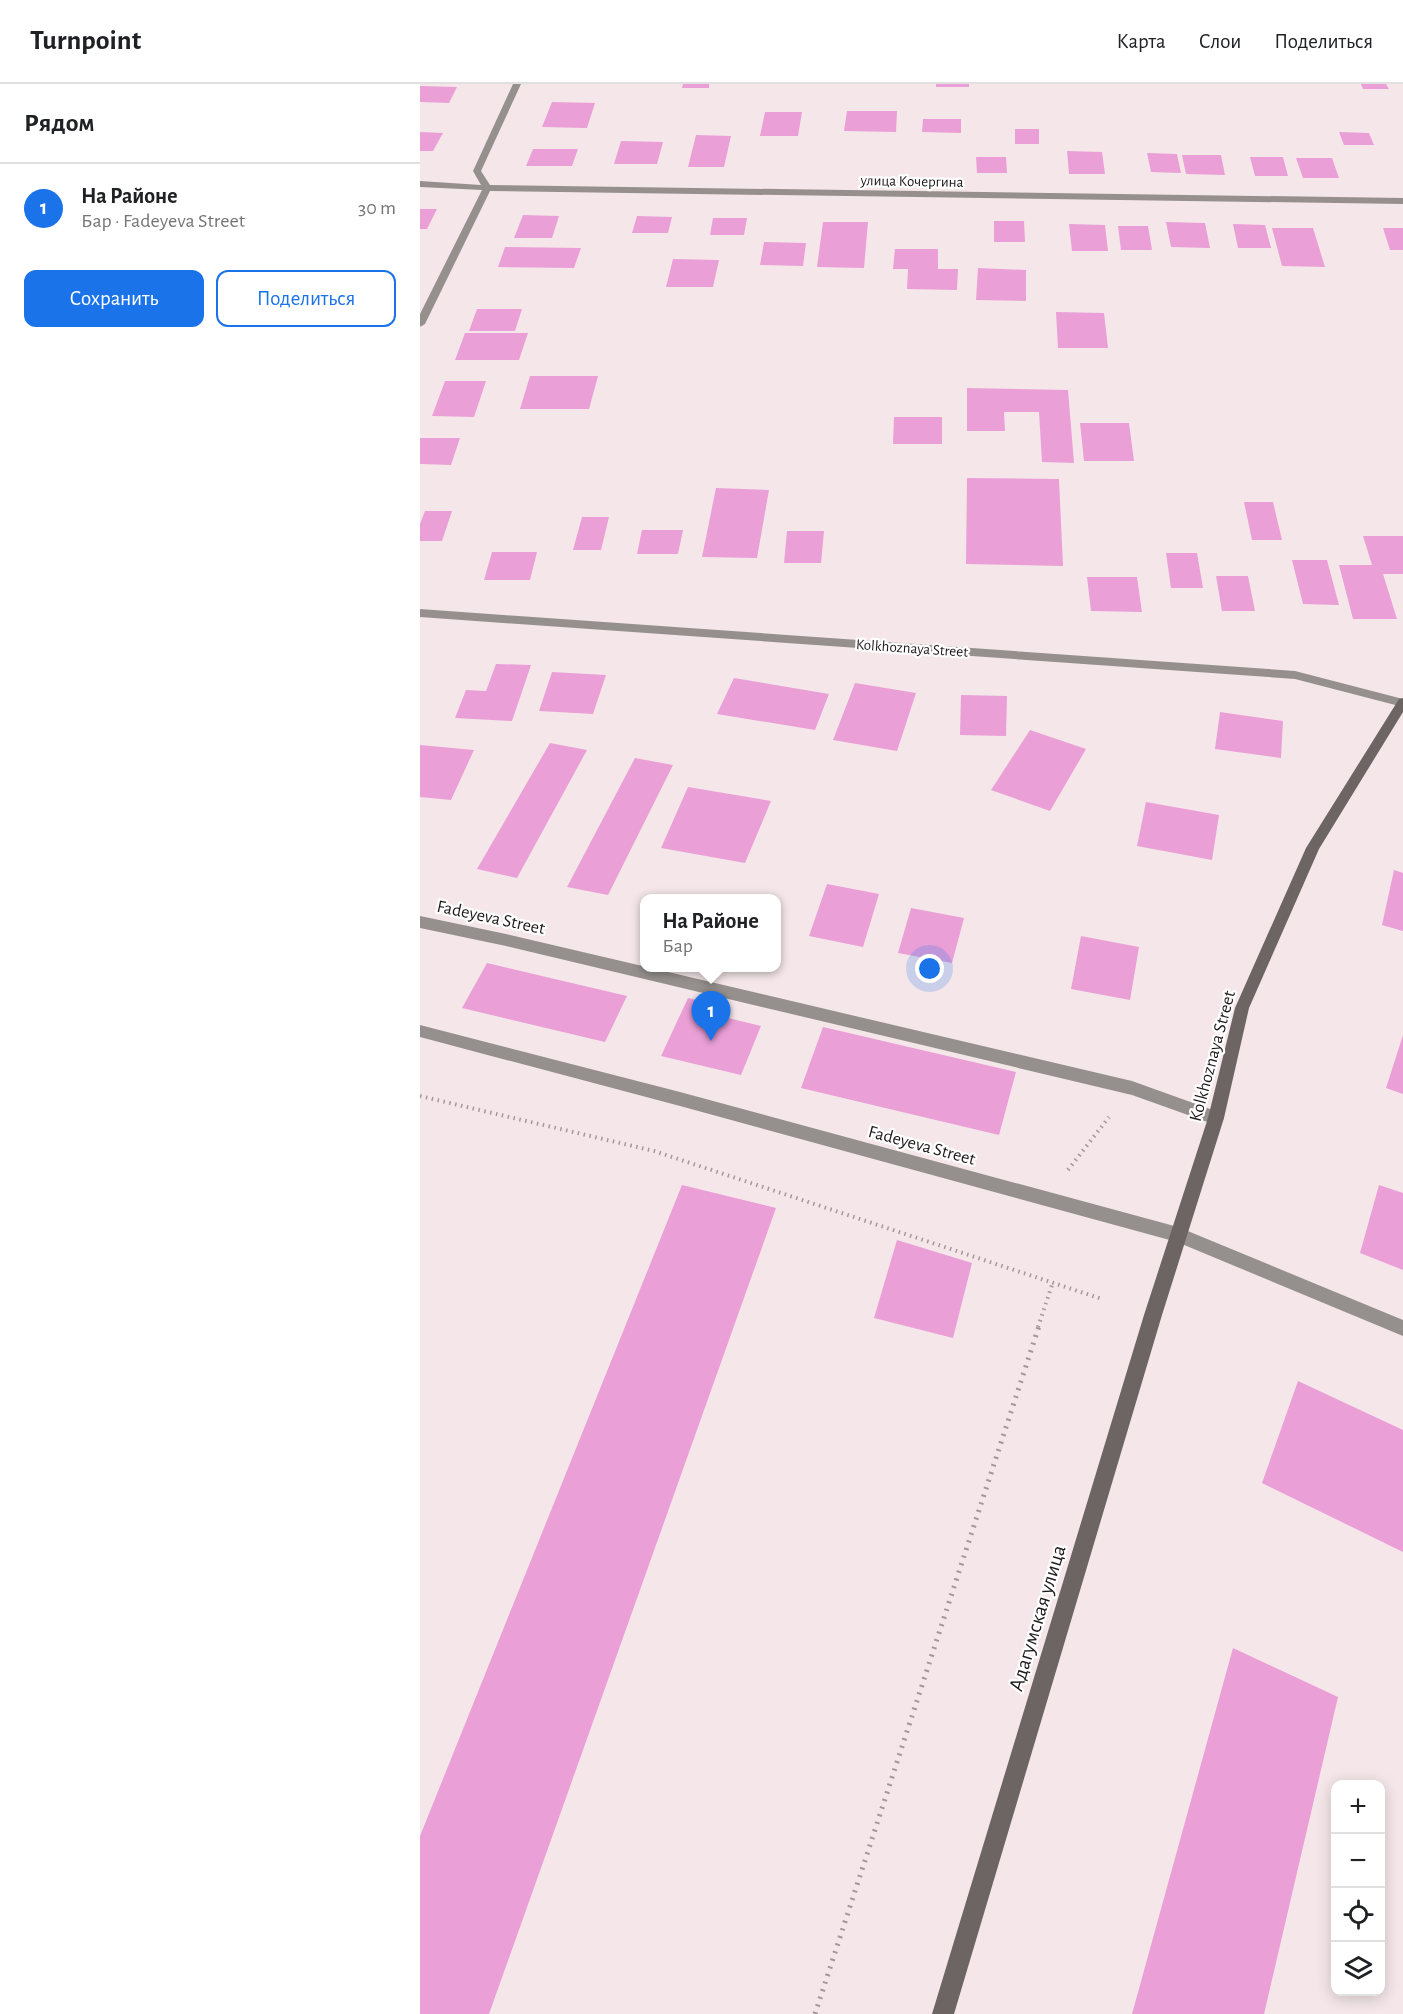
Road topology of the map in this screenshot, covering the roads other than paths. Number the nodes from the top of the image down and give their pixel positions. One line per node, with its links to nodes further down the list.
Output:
1 (517, 84): 3 (street)
2 (420, 184): 3 (street, улица Кочергина)
3 (487, 188): 4 (street, улица Кочергина); 5 (street)
4 (1403, 201)
5 (420, 324)
6 (420, 613): 7 (street, Kolkhoznaya Street)
7 (1402, 702): 12 (main road, Kolkhoznaya Street)
8 (420, 922): 9 (street, Fadeyeva Street)
9 (640, 972)
10 (641, 972): 12 (street, Fadeyeva Street)
11 (420, 1031): 13 (street, Fadeyeva Street)
12 (1216, 1118): 13 (main road, Kolkhoznaya Street)
13 (1178, 1235): 14 (street, Fadeyeva Street); 15 (main road, Адагумская улица)
14 (1403, 1328)
15 (943, 2014)

